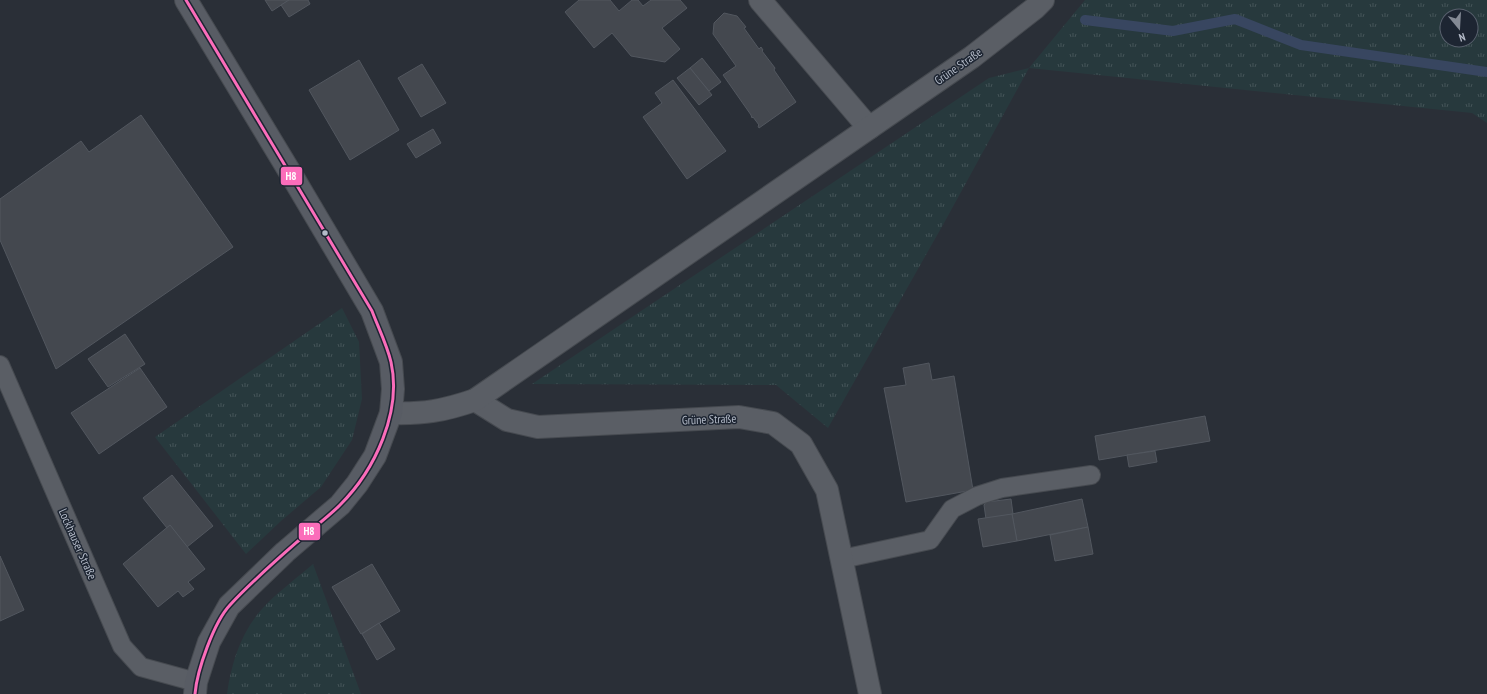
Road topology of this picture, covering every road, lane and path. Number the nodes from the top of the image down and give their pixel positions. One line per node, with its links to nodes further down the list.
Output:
1 (186, 0): 7 (street, Lockhauser Straße)
2 (760, 0): 4 (street)
3 (1043, 0): 4 (street, Grüne Straße)
4 (869, 128): 6 (street, Grüne Straße)
5 (0, 364): 10 (lane, Lockhauser Straße)
6 (474, 400): 7 (street, Grüne Straße); 9 (street, Grüne Straße)
7 (391, 413): 10 (street, Lockhauser Straße)
8 (1091, 475): 9 (lane)
9 (842, 559): 11 (street, Grüne Straße)
10 (196, 688)
11 (870, 694)

